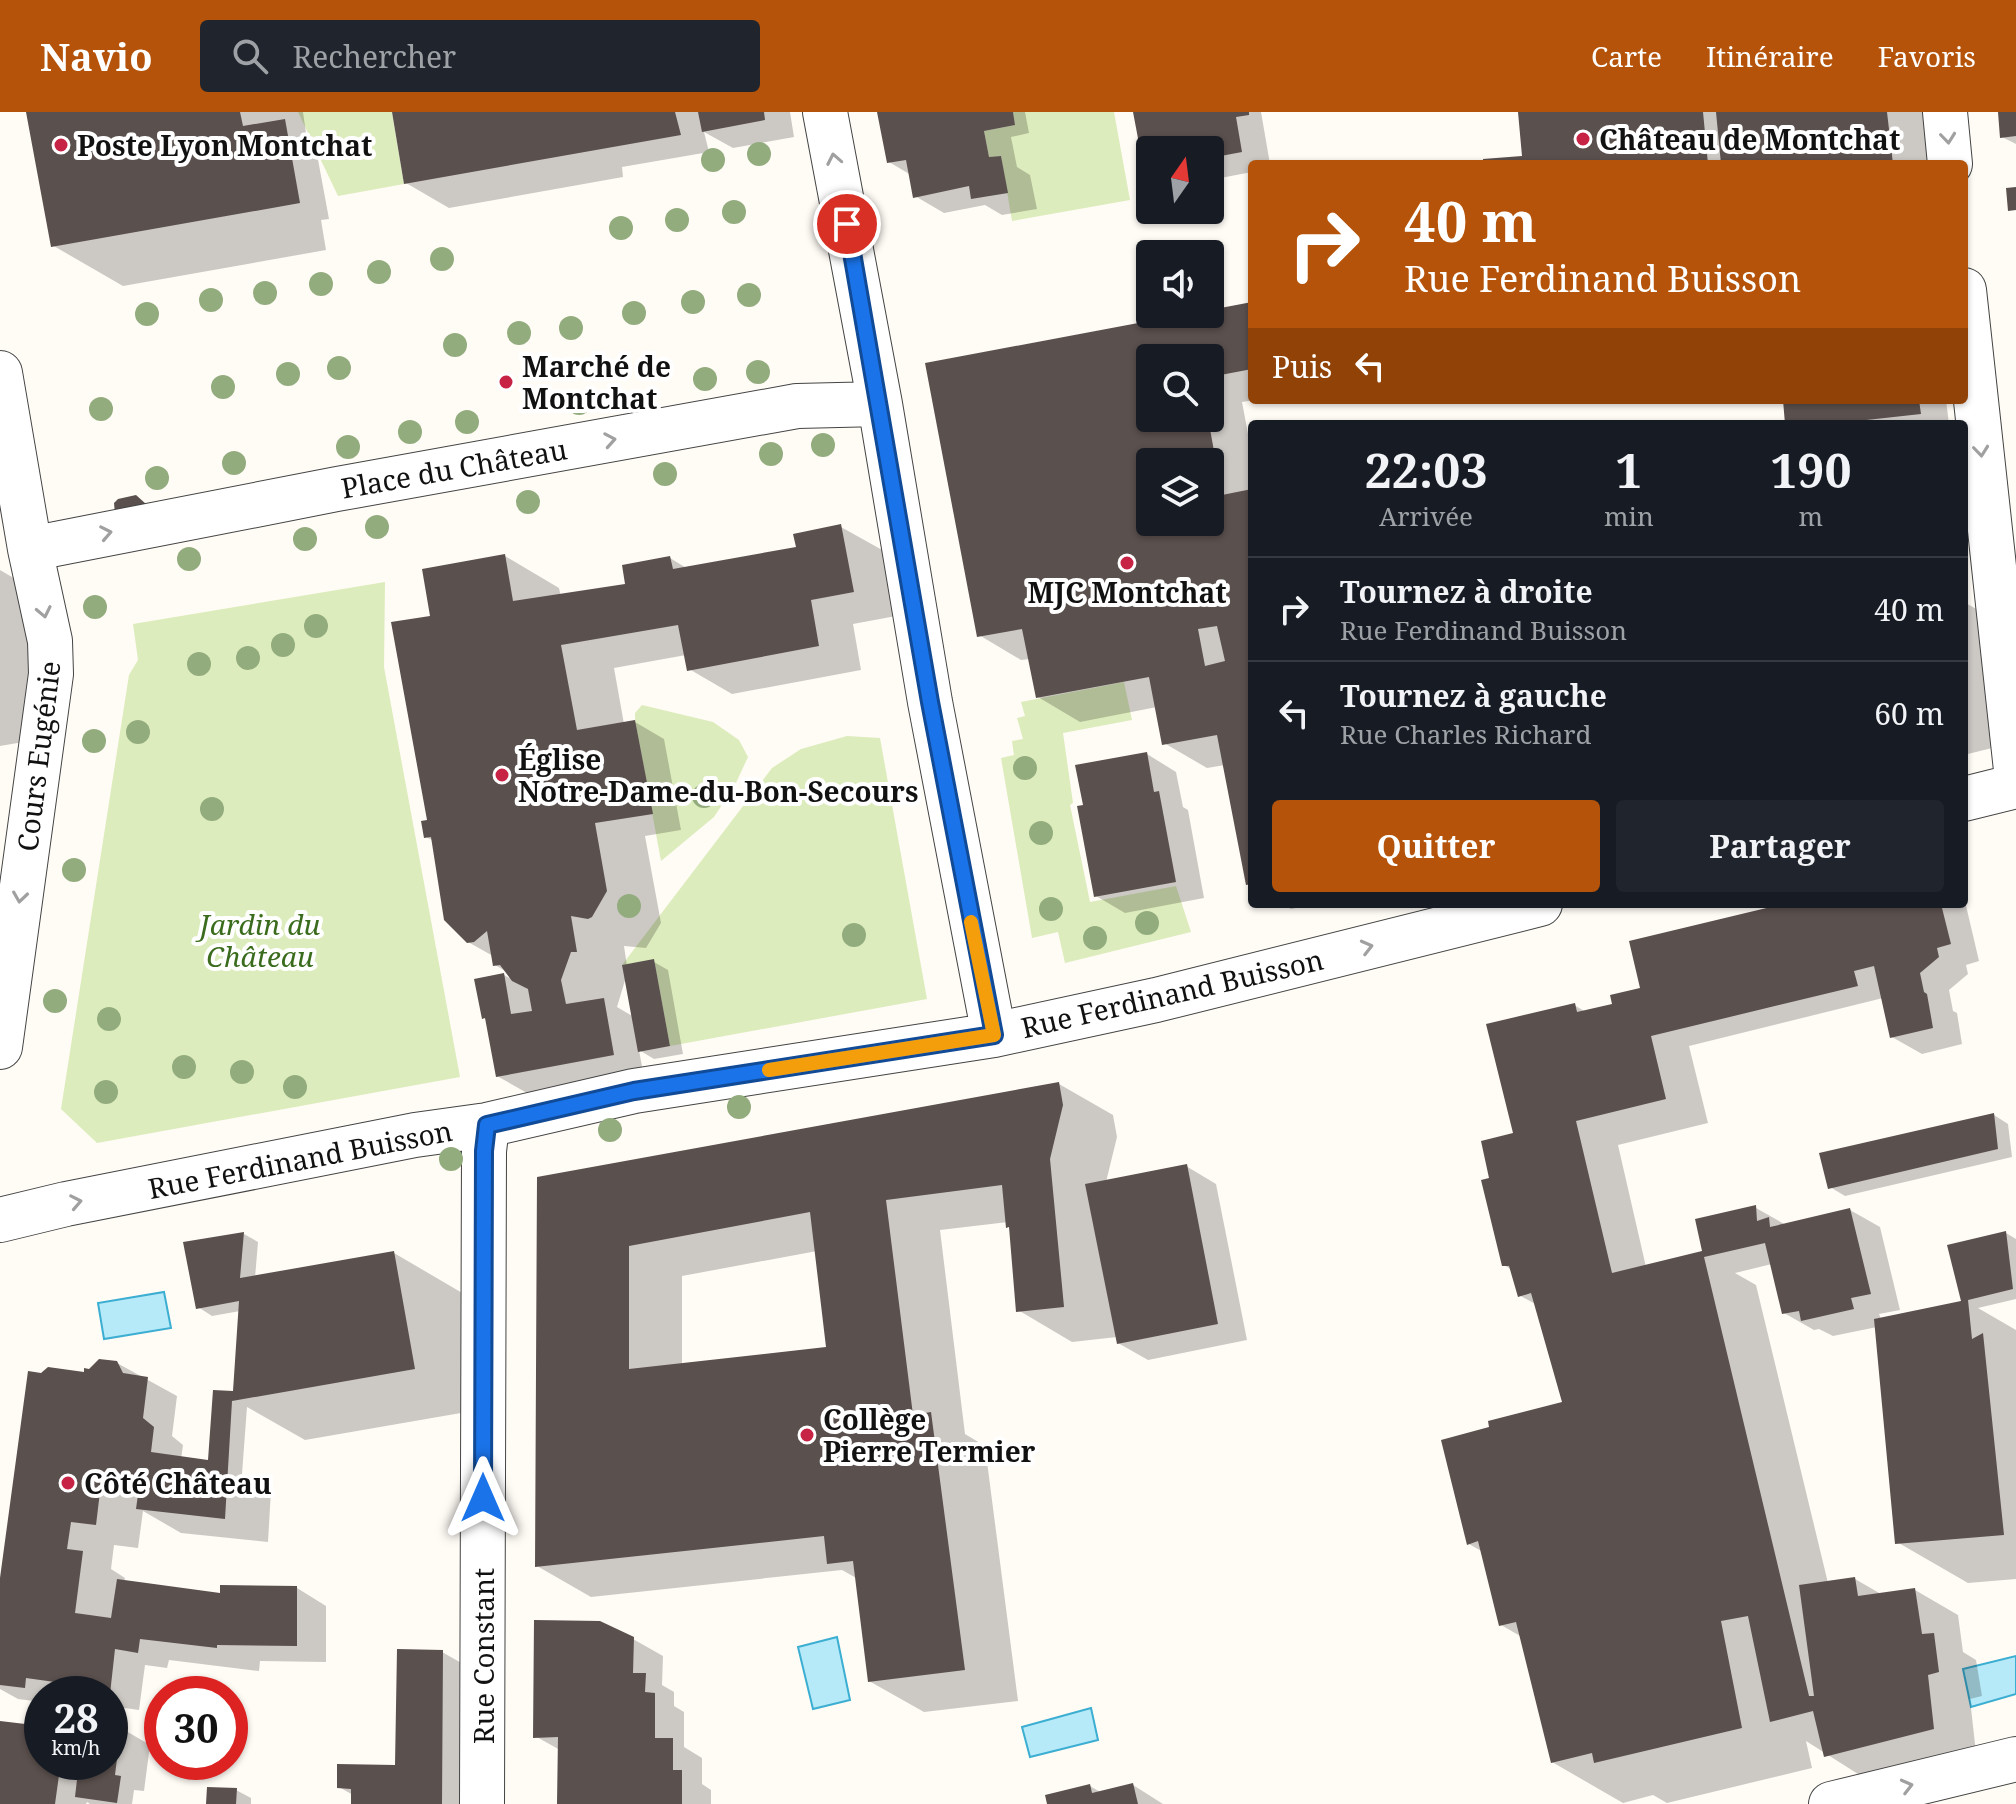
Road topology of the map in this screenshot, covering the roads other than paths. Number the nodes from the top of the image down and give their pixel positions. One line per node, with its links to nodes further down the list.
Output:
1 (825, 112): 6 (street, one-way to 1)
2 (1945, 112): 3 (street, one-way to 3)
3 (1950, 160)
4 (1968, 327): 9 (street, one-way to 9)
5 (0, 373): 7 (street, Cours Eugénie)
6 (880, 404): 8 (street, Place du Château, one-way to 6); 13 (street)
7 (9, 481): 8 (street, Cours Eugénie)
8 (30, 549): 14 (street, Cours Eugénie, one-way to 14)
9 (2016, 770)
10 (2016, 786): 11 (street)
11 (1968, 798)
12 (1524, 908): 13 (street, Rue Ferdinand Buisson, one-way to 12)
13 (994, 1035): 15 (street, Rue Ferdinand Buisson)
14 (0, 1047)
15 (487, 1125): 16 (street, Rue Ferdinand Buisson, one-way to 15); 18 (street, Rue Constant)
16 (0, 1220)
17 (2016, 1759): 19 (street, one-way to 17)
18 (482, 1804)
19 (1831, 1804)

